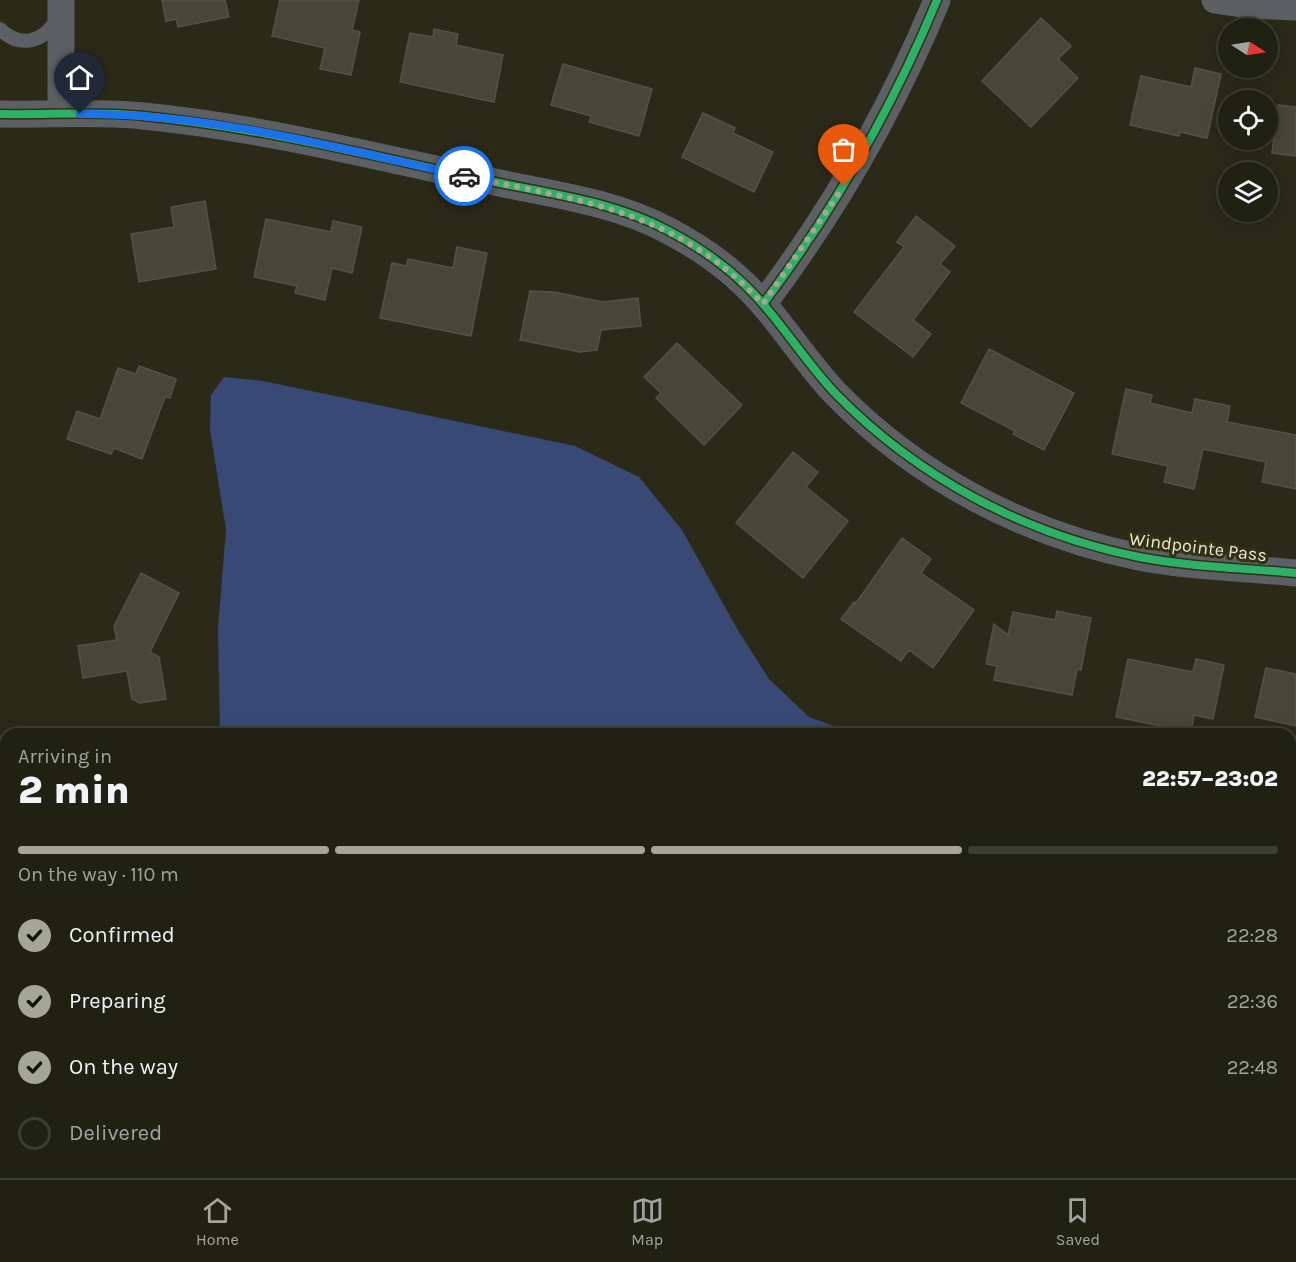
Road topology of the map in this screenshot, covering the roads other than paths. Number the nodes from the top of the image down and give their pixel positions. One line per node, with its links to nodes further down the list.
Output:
1 (937, 0): 8 (street)
2 (1215, 0): 4 (street)
3 (61, 5): 5 (lane); 7 (street)
4 (1296, 7)
5 (0, 29)
6 (0, 114): 7 (street, Windpointe Pass)
7 (61, 114): 8 (street, Windpointe Pass)
8 (763, 304): 9 (street, Windpointe Pass)
9 (1296, 573)

